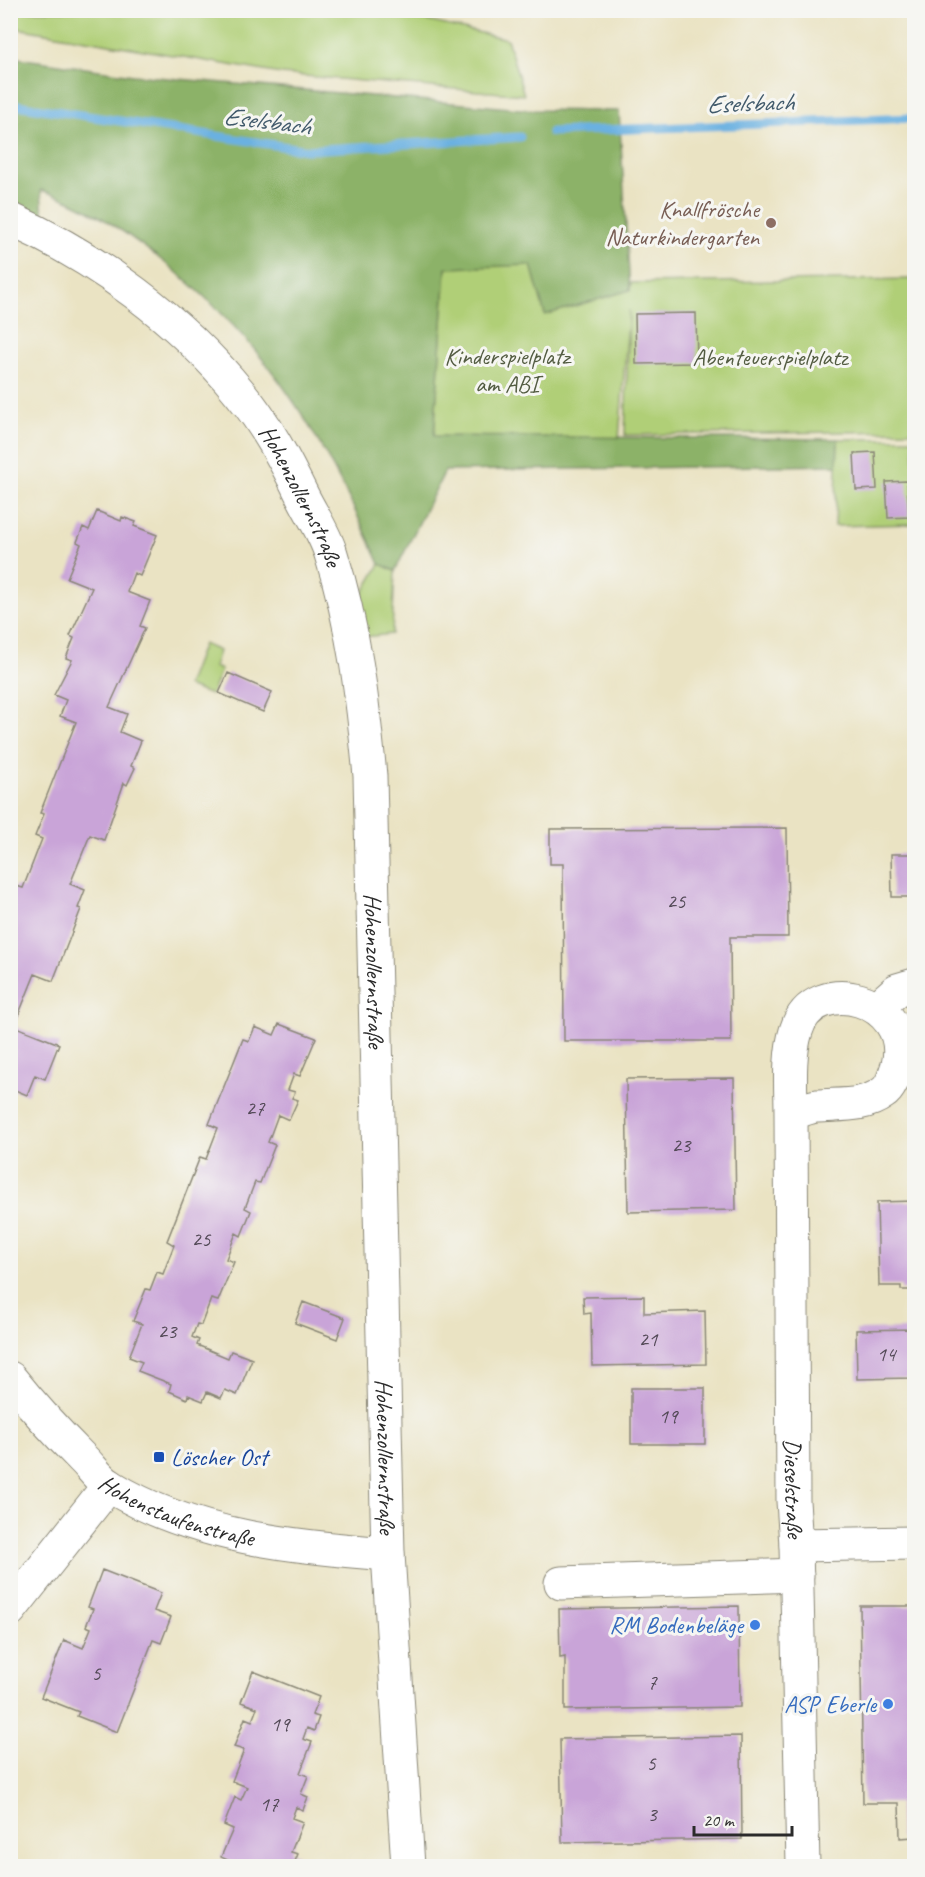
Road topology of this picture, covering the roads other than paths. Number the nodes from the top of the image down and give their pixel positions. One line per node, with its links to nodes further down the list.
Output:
1 (10, 219): 8 (street, Hohenzollernstraße)
2 (915, 985): 3 (street)
3 (877, 1008): 4 (street, Dieselstraße); 4 (street)
4 (791, 1113): 9 (street, Dieselstraße)
5 (10, 1378): 6 (street, Hohenstaufenstraße)
6 (109, 1485): 8 (street, Hohenstaufenstraße); 11 (street)
7 (915, 1543): 9 (street)
8 (388, 1554): 12 (street, Hohenzollernstraße)
9 (797, 1560): 10 (street); 13 (street, Dieselstraße)
10 (561, 1583)
11 (10, 1610)
12 (408, 1866)
13 (803, 1866)

